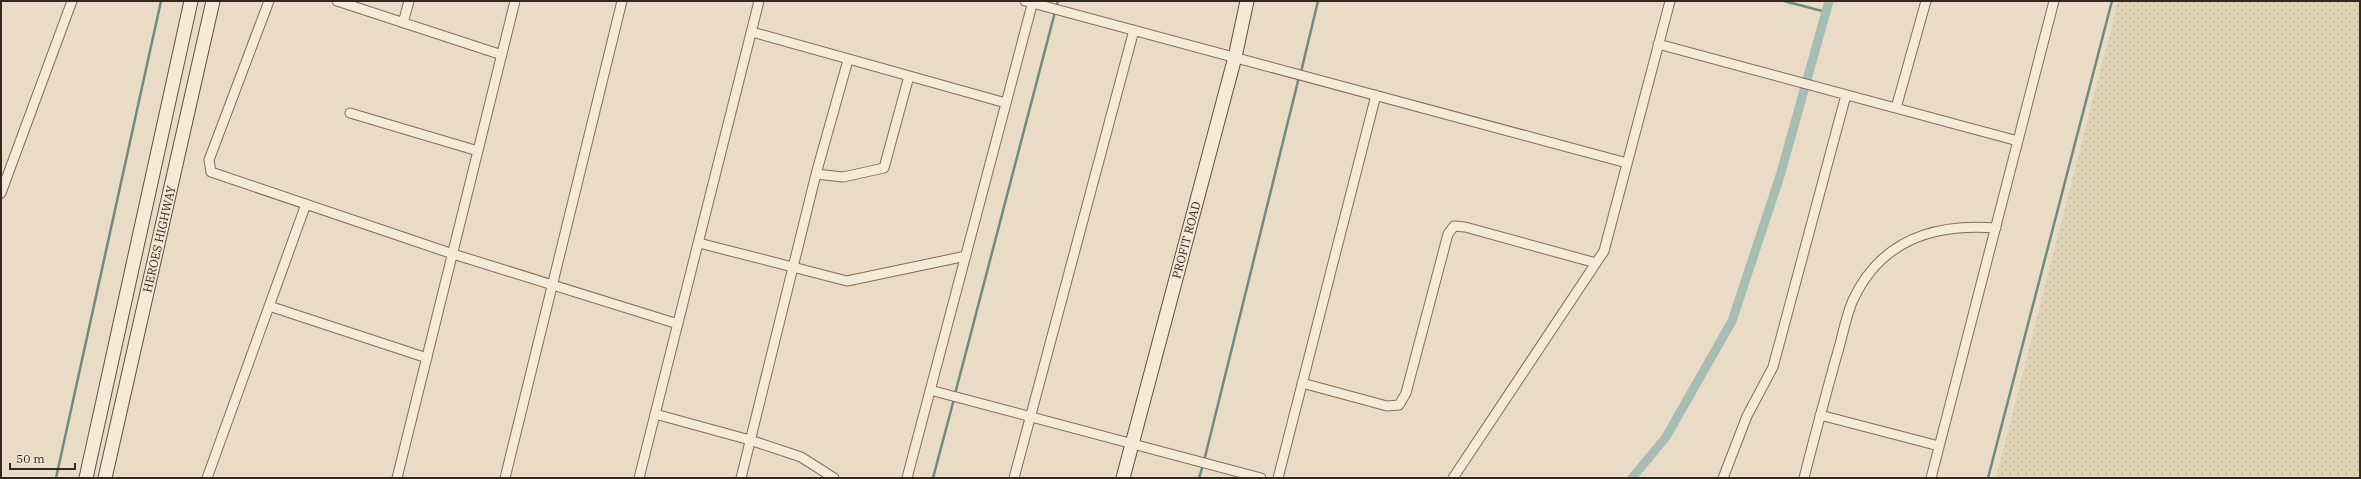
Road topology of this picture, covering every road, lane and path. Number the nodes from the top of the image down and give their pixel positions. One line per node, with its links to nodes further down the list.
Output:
1 (72, 1): 32 (street)
2 (190, 1): 52 (main road, HEROES HIGHWAY)
3 (213, 1): 53 (main road, HEROES HIGHWAY)
4 (269, 1): 33 (street)
5 (337, 1): 15 (street)
6 (409, 1): 15 (street)
7 (515, 1): 19 (street)
8 (622, 1): 40 (street)
9 (759, 1): 17 (street)
10 (1247, 1): 20 (main road, PROFIT ROAD)
11 (1670, 1): 18 (street)
12 (1926, 1): 26 (street)
13 (2054, 1): 28 (street)
14 (1030, 2): 16 (street); 25 (street)
15 (403, 23): 19 (street)
16 (1134, 30): 20 (street); 48 (street)
17 (752, 32): 21 (street); 35 (street)
18 (1658, 44): 23 (street); 30 (street)
19 (502, 55): 29 (street)
20 (1235, 57): 24 (street); 50 (main road, PROFIT ROAD)
21 (848, 60): 22 (street); 31 (street)
22 (909, 76): 25 (street); 31 (street)
23 (1846, 95): 26 (street); 66 (street)
24 (1376, 96): 30 (street); 44 (street)
25 (1006, 103): 37 (street)
26 (1896, 108): 28 (street)
27 (350, 113): 29 (street)
28 (2018, 141): 34 (street)
29 (478, 151): 36 (street)
30 (1627, 163): 38 (street)
31 (816, 174): 39 (street)
32 (1, 193)
33 (306, 204): 36 (street); 41 (street)
34 (1996, 228): 47 (street); 51 (street)
35 (699, 243): 39 (street); 42 (street)
36 (453, 254): 40 (street); 43 (street)
37 (966, 256): 39 (street); 45 (street)
38 (1596, 263): 44 (street); 65 (street)
39 (794, 268): 49 (street)
40 (553, 285): 42 (street); 56 (street)
41 (269, 306): 43 (street); 54 (street)
42 (678, 324): 46 (street)
43 (428, 358): 55 (street)
44 (1302, 383): 64 (street)
45 (930, 390): 48 (street); 60 (street)
46 (655, 414): 49 (street); 57 (street)
47 (1820, 415): 51 (street); 67 (street)
48 (1031, 417): 50 (street); 61 (street)
49 (750, 440): 58 (street); 59 (street)
50 (1132, 445): 62 (main road, PROFIT ROAD); 63 (street)
51 (1940, 446): 68 (street)
52 (86, 478)
53 (106, 478)
54 (207, 478)
55 (397, 478)
56 (505, 478)
57 (639, 478)
58 (741, 478)
59 (834, 478)
60 (907, 478)
61 (1014, 478)
62 (1123, 478)
63 (1261, 478)
64 (1278, 478)
65 (1453, 478)
66 (1723, 478)
67 (1804, 478)
68 (1931, 478)

